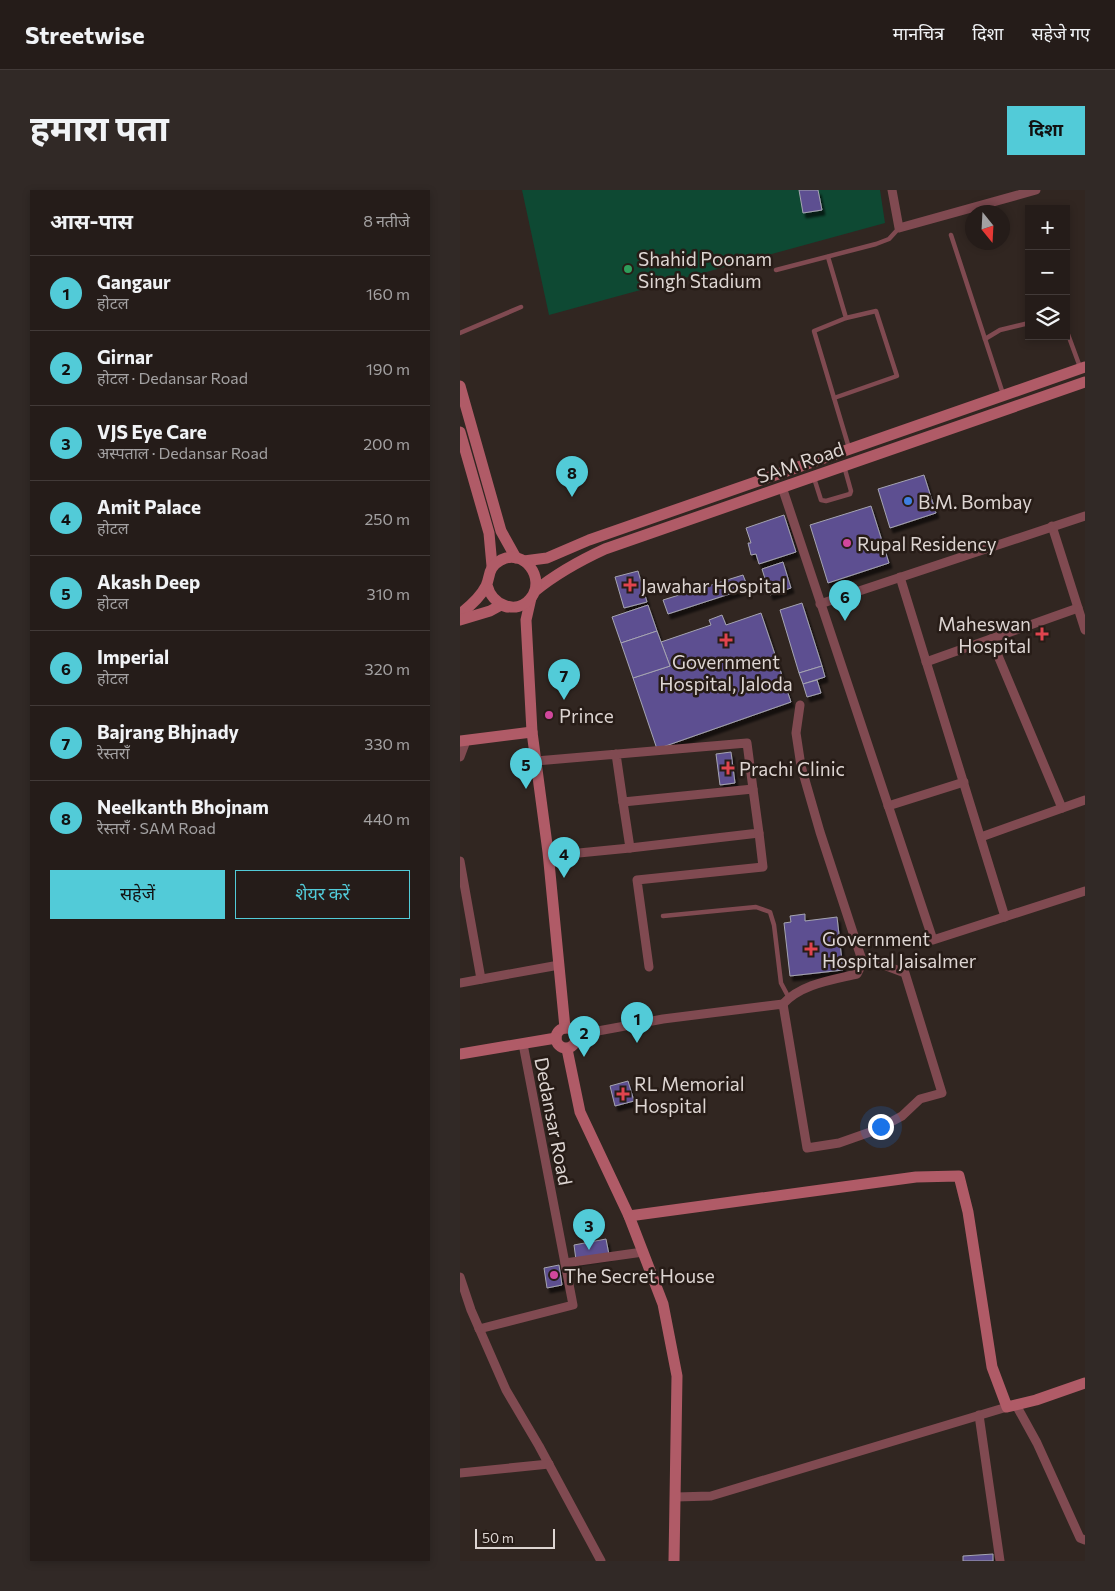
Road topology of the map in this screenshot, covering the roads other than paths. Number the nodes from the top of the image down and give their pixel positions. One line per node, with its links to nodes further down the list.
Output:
1 (892, 190): 3 (street)
2 (1036, 190): 3 (street)
3 (899, 228): 5 (lane)
4 (951, 235): 12 (lane)
5 (828, 257): 6 (lane); 8 (lane)
6 (776, 270)
7 (521, 307): 10 (lane)
8 (846, 318): 17 (lane); 17 (lane)
9 (1025, 324): 12 (lane)
10 (460, 333)
11 (1070, 338): 13 (lane)
12 (986, 339): 16 (lane)
13 (1083, 368): 16 (main road)
14 (1085, 382): 20 (main road, SAM Road)
15 (460, 386): 25 (main road)
16 (1004, 395): 19 (main road)
17 (834, 398): 19 (lane)
18 (460, 432): 26 (main road)
19 (850, 449): 25 (main road)
20 (843, 466): 21 (main road, SAM Road); 21 (lane)
21 (813, 476): 22 (main road, SAM Road)
22 (782, 487): 29 (main road, SAM Road); 30 (street)
23 (1085, 516): 24 (street)
24 (1052, 526): 27 (street); 32 (street)
25 (520, 560): 26 (main road); 29 (main road)
26 (492, 566): 28 (main road)
27 (900, 577): 30 (street); 38 (street)
28 (487, 585): 31 (main road); 33 (main road)
29 (533, 595): 31 (main road); 35 (main road)
30 (820, 604): 49 (street)
31 (501, 605): 34 (main road); 35 (main road)
32 (1078, 608): 36 (street); 37 (street)
33 (460, 614)
34 (460, 620)
35 (526, 620): 40 (main road)
36 (1085, 630)
37 (991, 639): 38 (street); 50 (street)
38 (926, 662): 45 (street)
39 (800, 705): 59 (street)
40 (532, 732): 41 (main road); 44 (main road)
41 (463, 741): 43 (street)
42 (616, 754): 44 (street); 46 (street); 48 (street)
43 (460, 758)
44 (536, 761): 54 (main road)
45 (964, 782): 49 (street); 52 (street)
46 (753, 788): 48 (street); 51 (street)
47 (1085, 800): 50 (street)
48 (623, 802): 53 (street)
49 (888, 806): 58 (street)
50 (1062, 808): 52 (street)
51 (759, 833): 53 (street); 61 (street)
52 (981, 837): 58 (street)
53 (630, 848): 54 (street)
54 (548, 856): 60 (main road)
55 (460, 861): 62 (street)
56 (1085, 891): 58 (street)
57 (663, 916): 64 (lane)
58 (1005, 917)
59 (861, 963): 64 (street); 64 (street)
60 (559, 965): 62 (street); 65 (main road)
61 (650, 967)
62 (481, 979): 63 (street)
63 (460, 983)
64 (786, 1001): 66 (street)
65 (565, 1028): 66 (main road); 67 (main road)
66 (576, 1035): 69 (main road)
67 (556, 1038): 68 (main road); 69 (main road)
68 (523, 1044): 70 (main road); 73 (street, Dedansar Road)
69 (567, 1049): 71 (main road)
70 (460, 1054)
71 (629, 1216): 72 (main road); 77 (main road)
72 (643, 1252): 73 (street); 81 (main road)
73 (565, 1263): 75 (street, Dedansar Road)
74 (460, 1277): 75 (street)
75 (479, 1329): 79 (street)
76 (1085, 1384): 77 (main road)
77 (1011, 1406): 78 (street); 82 (street)
78 (979, 1416): 81 (street); 85 (street)
79 (548, 1464): 80 (street); 83 (street)
80 (460, 1473)
81 (676, 1497): 84 (main road)
82 (1085, 1540)
83 (601, 1561)
84 (674, 1561)
85 (1000, 1561)

